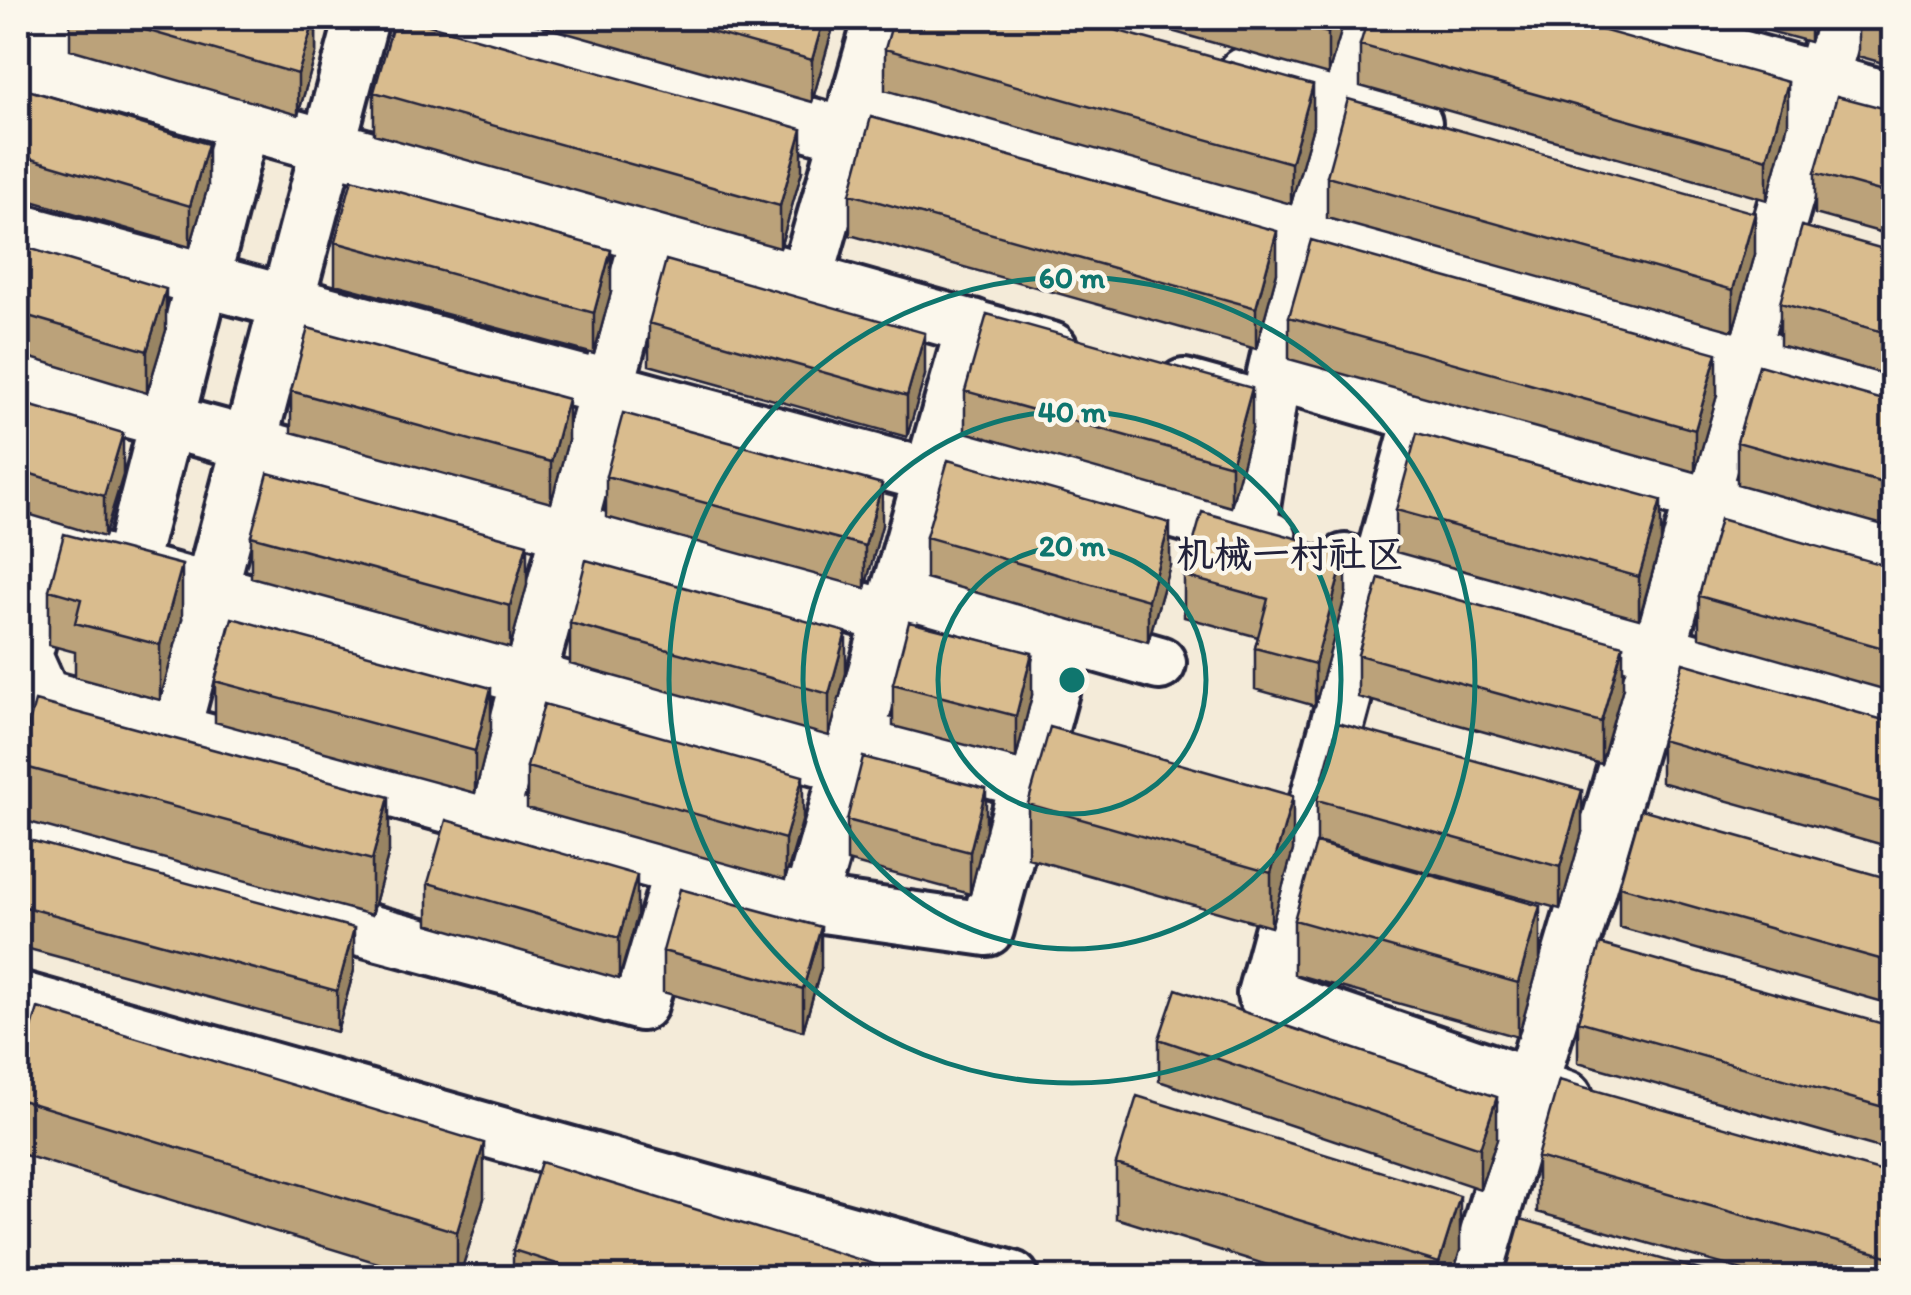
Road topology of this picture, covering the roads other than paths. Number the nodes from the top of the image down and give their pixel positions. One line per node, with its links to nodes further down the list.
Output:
1 (362, 18): 15 (street)
2 (432, 18): 12 (street)
3 (881, 18): 12 (street)
4 (1365, 18): 11 (street)
5 (1601, 18): 9 (street)
6 (1840, 18): 9 (street)
7 (35, 47): 13 (street)
8 (1194, 60): 11 (street)
9 (1821, 81): 10 (street); 23 (street)
10 (1894, 100)
11 (1342, 102): 14 (street); 16 (street)
12 (852, 117): 16 (street); 20 (street)
13 (244, 122): 15 (street); 19 (street)
14 (1456, 134)
15 (327, 146): 18 (street); 21 (street)
16 (1307, 228): 23 (street); 26 (street)
17 (18, 230): 19 (street)
18 (648, 236): 20 (street); 25 (street)
19 (203, 280): 21 (street); 29 (street)
20 (806, 280): 22 (street)
21 (286, 302): 25 (street); 30 (street)
22 (973, 326): 26 (street); 31 (street)
23 (1742, 352): 27 (street); 32 (street)
24 (18, 381): 29 (street)
25 (607, 388): 31 (street); 33 (street)
26 (1270, 392): 28 (street); 34 (street)
27 (1894, 395)
28 (1421, 416): 32 (street); 38 (street)
29 (167, 421): 30 (street); 37 (street)
30 (250, 443): 33 (street); 39 (street)
31 (935, 460): 34 (street); 40 (street)
32 (1702, 498): 36 (street); 42 (street)
33 (569, 530): 40 (street); 44 (street)
34 (1249, 533): 38 (street)
35 (36, 542): 37 (street); 45 (street)
36 (1894, 552)
37 (129, 568): 39 (street)
38 (1380, 570): 42 (street); 56 (street)
39 (211, 590): 44 (street); 47 (street)
40 (895, 603): 41 (street); 48 (street)
41 (1066, 636): 43 (street); 49 (street)
42 (1659, 651): 46 (street); 56 (street)
43 (1160, 662)
44 (529, 678): 48 (street); 51 (street)
45 (43, 696): 47 (street); 50 (street)
46 (1894, 718)
47 (173, 732): 51 (street)
48 (853, 752): 49 (street); 54 (street)
49 (1028, 782): 54 (street)
50 (18, 788)
51 (491, 818): 53 (street)
52 (18, 838): 53 (street)
53 (681, 869): 54 (street)
54 (810, 904)
55 (18, 998): 58 (street)
56 (1531, 1086): 57 (street); 59 (street)
57 (1607, 1109)
58 (1012, 1278)
59 (1474, 1278)

